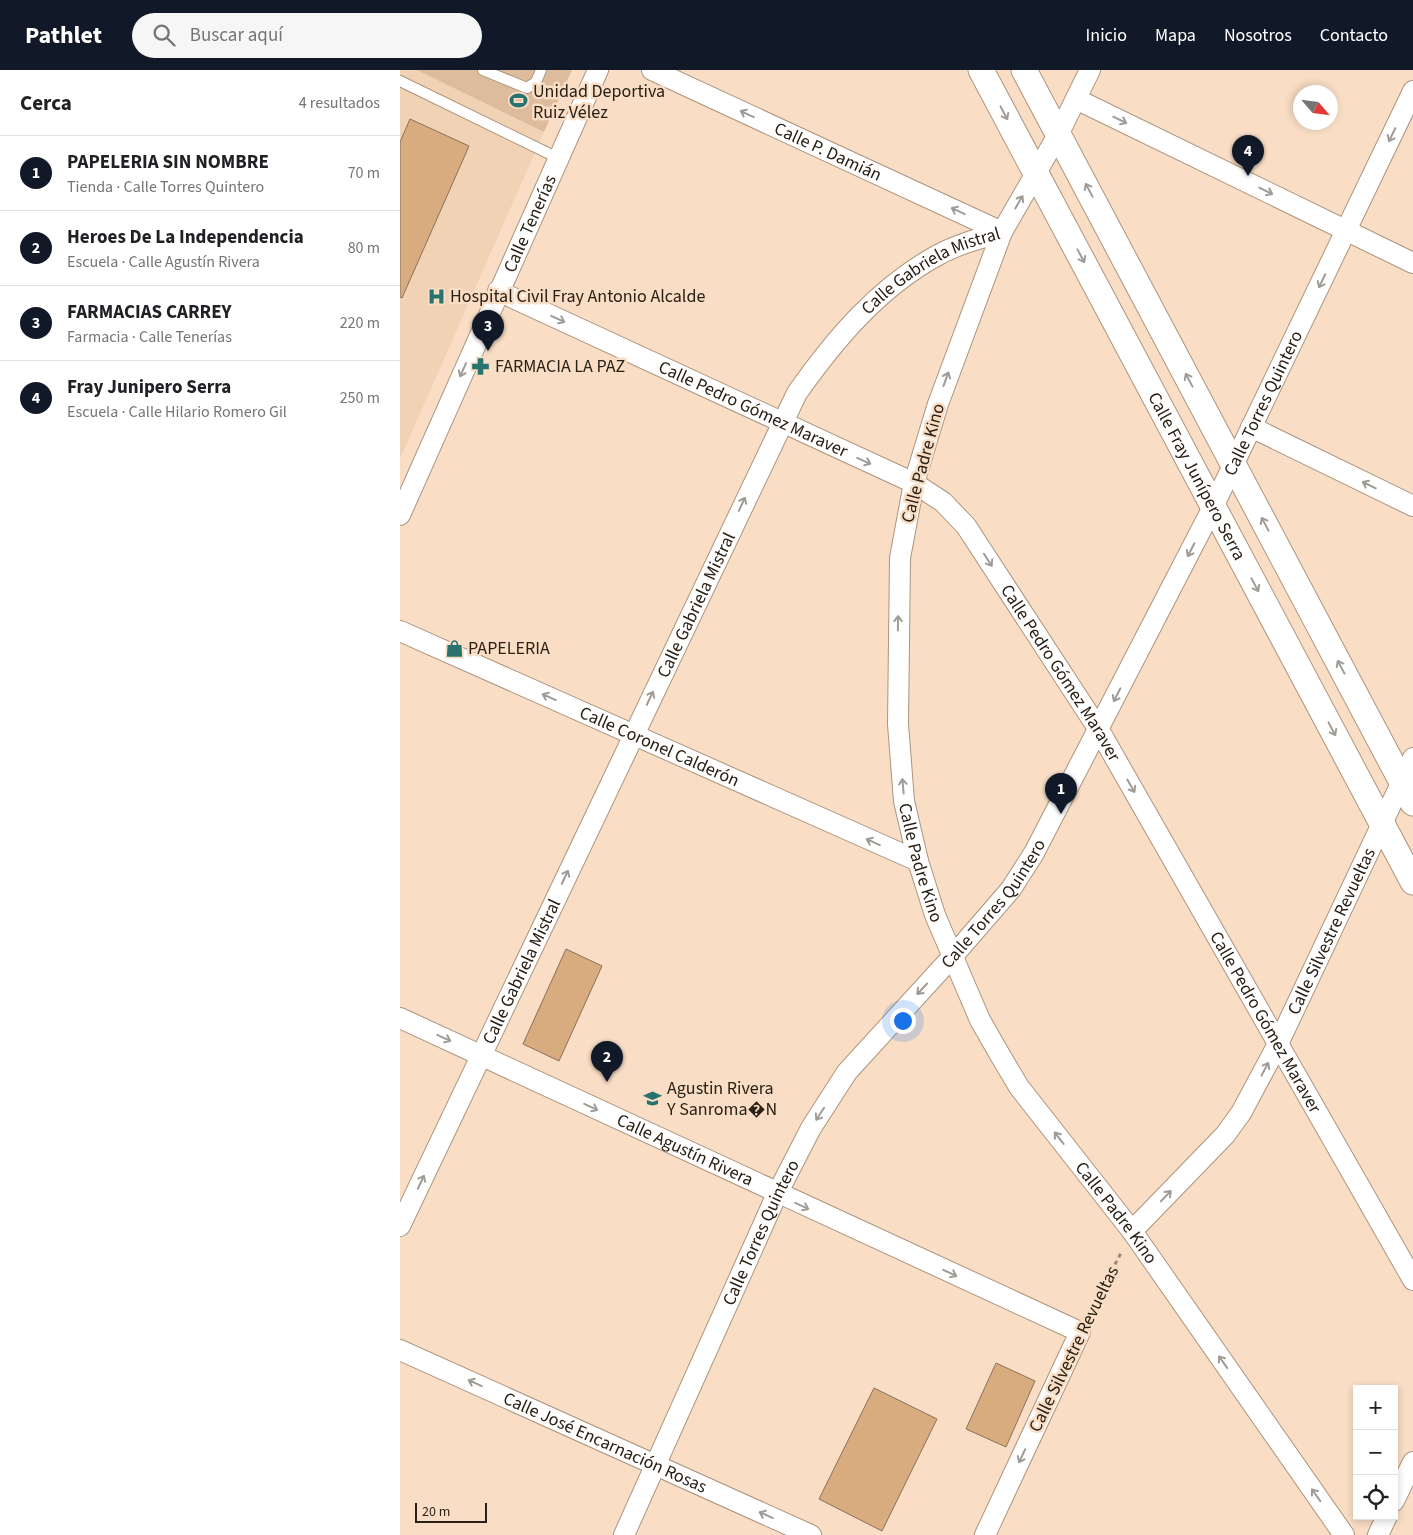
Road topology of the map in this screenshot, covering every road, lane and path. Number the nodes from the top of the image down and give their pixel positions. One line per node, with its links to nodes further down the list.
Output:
1 (483, 70): 2 (lane)
2 (541, 70)
3 (598, 70): 12 (street, Calle Tenerías)
4 (652, 70): 15 (street, Calle P. Damián, one-way to 4)
5 (981, 70): 13 (street, Calle Fray Junípero Serra, one-way to 13)
6 (1024, 70): 11 (street)
7 (1090, 70): 10 (street, Calle Gabriela Mistral)
8 (400, 81): 12 (lane)
9 (1413, 91): 14 (street, Calle Torres Quintero, one-way to 14)
10 (1076, 99): 11 (street, Calle Gabriela Mistral); 14 (street, one-way to 14)
11 (1059, 133): 13 (street, Calle Gabriela Mistral); 20 (street, one-way to 11)
12 (558, 158): 17 (street, Calle Tenerías)
13 (1036, 172): 15 (street, Calle Gabriela Mistral, one-way to 13); 22 (street, Calle Fray Junípero Serra, one-way to 22)
14 (1346, 230): 16 (street); 19 (street, Calle Torres Quintero, one-way to 19)
15 (1002, 232): 18 (street, Calle Gabriela Mistral); 21 (street, Calle Padre Kino, one-way to 15)
16 (1413, 263)
17 (498, 291): 18 (street, Calle Pedro Gómez Maraver, one-way to 18); 24 (street, Calle Tenerías, one-way to 24)
18 (780, 423): 21 (street, Calle Pedro Gómez Maraver, one-way to 21); 27 (street, Calle Gabriela Mistral, one-way to 18)
19 (1251, 427): 20 (street, Calle Torres Quintero); 23 (street, one-way to 19)
20 (1234, 464): 22 (street, Calle Torres Quintero); 29 (street, one-way to 20)
21 (914, 484): 26 (street, Calle Pedro Gómez Maraver, one-way to 26); 32 (street, Calle Padre Kino, one-way to 21)
22 (1213, 506): 26 (street, Calle Torres Quintero, one-way to 26); 31 (street, Calle Fray Junípero Serra, one-way to 31)
23 (1413, 506)
24 (400, 515)
25 (400, 631): 27 (street, Calle Coronel Calderón, one-way to 25)
26 (1099, 730): 34 (street, Calle Torres Quintero); 36 (street, Calle Pedro Gómez Maraver, one-way to 36)
27 (633, 734): 32 (street, Calle Coronel Calderón, one-way to 27); 37 (street, Calle Gabriela Mistral, one-way to 27)
28 (1413, 758): 29 (street, Calle Silvestre Revueltas)
29 (1402, 782): 30 (street); 31 (street, Calle Silvestre Revueltas)
30 (1413, 803)
31 (1382, 823): 33 (street, Calle Fray Junípero Serra); 36 (street, Calle Silvestre Revueltas)
32 (918, 861): 34 (street, Calle Padre Kino)
33 (1413, 882)
34 (953, 956): 38 (street, Calle Torres Quintero, one-way to 38); 40 (street, Calle Padre Kino, one-way to 34)
35 (400, 1018): 37 (street, Calle Agustín Rivera, one-way to 37)
36 (1278, 1044): 40 (street, Calle Silvestre Revueltas, one-way to 36); 41 (street, Calle Pedro Gómez Maraver)
37 (481, 1055): 38 (street, Calle Agustín Rivera, one-way to 38); 39 (street, Calle Gabriela Mistral, one-way to 37)
38 (777, 1194): 42 (street, Calle Agustín Rivera, one-way to 42); 45 (street, Calle Torres Quintero)
39 (400, 1226)
40 (1132, 1231): 42 (path, Calle Silvestre Revueltas); 51 (street, Calle Padre Kino, one-way to 40)
41 (1413, 1280)
42 (1080, 1332): 50 (street, Calle Silvestre Revueltas, one-way to 50)
43 (400, 1350): 45 (street, Calle José Encarnación Rosas, one-way to 43)
44 (1413, 1462): 46 (street)
45 (656, 1465): 48 (street, Calle Torres Quintero); 49 (street, Calle José Encarnación Rosas, one-way to 45)
46 (1398, 1493)
47 (1385, 1520): 52 (street)
48 (624, 1535)
49 (811, 1535)
50 (985, 1535)
51 (1344, 1535)
52 (1378, 1535)

